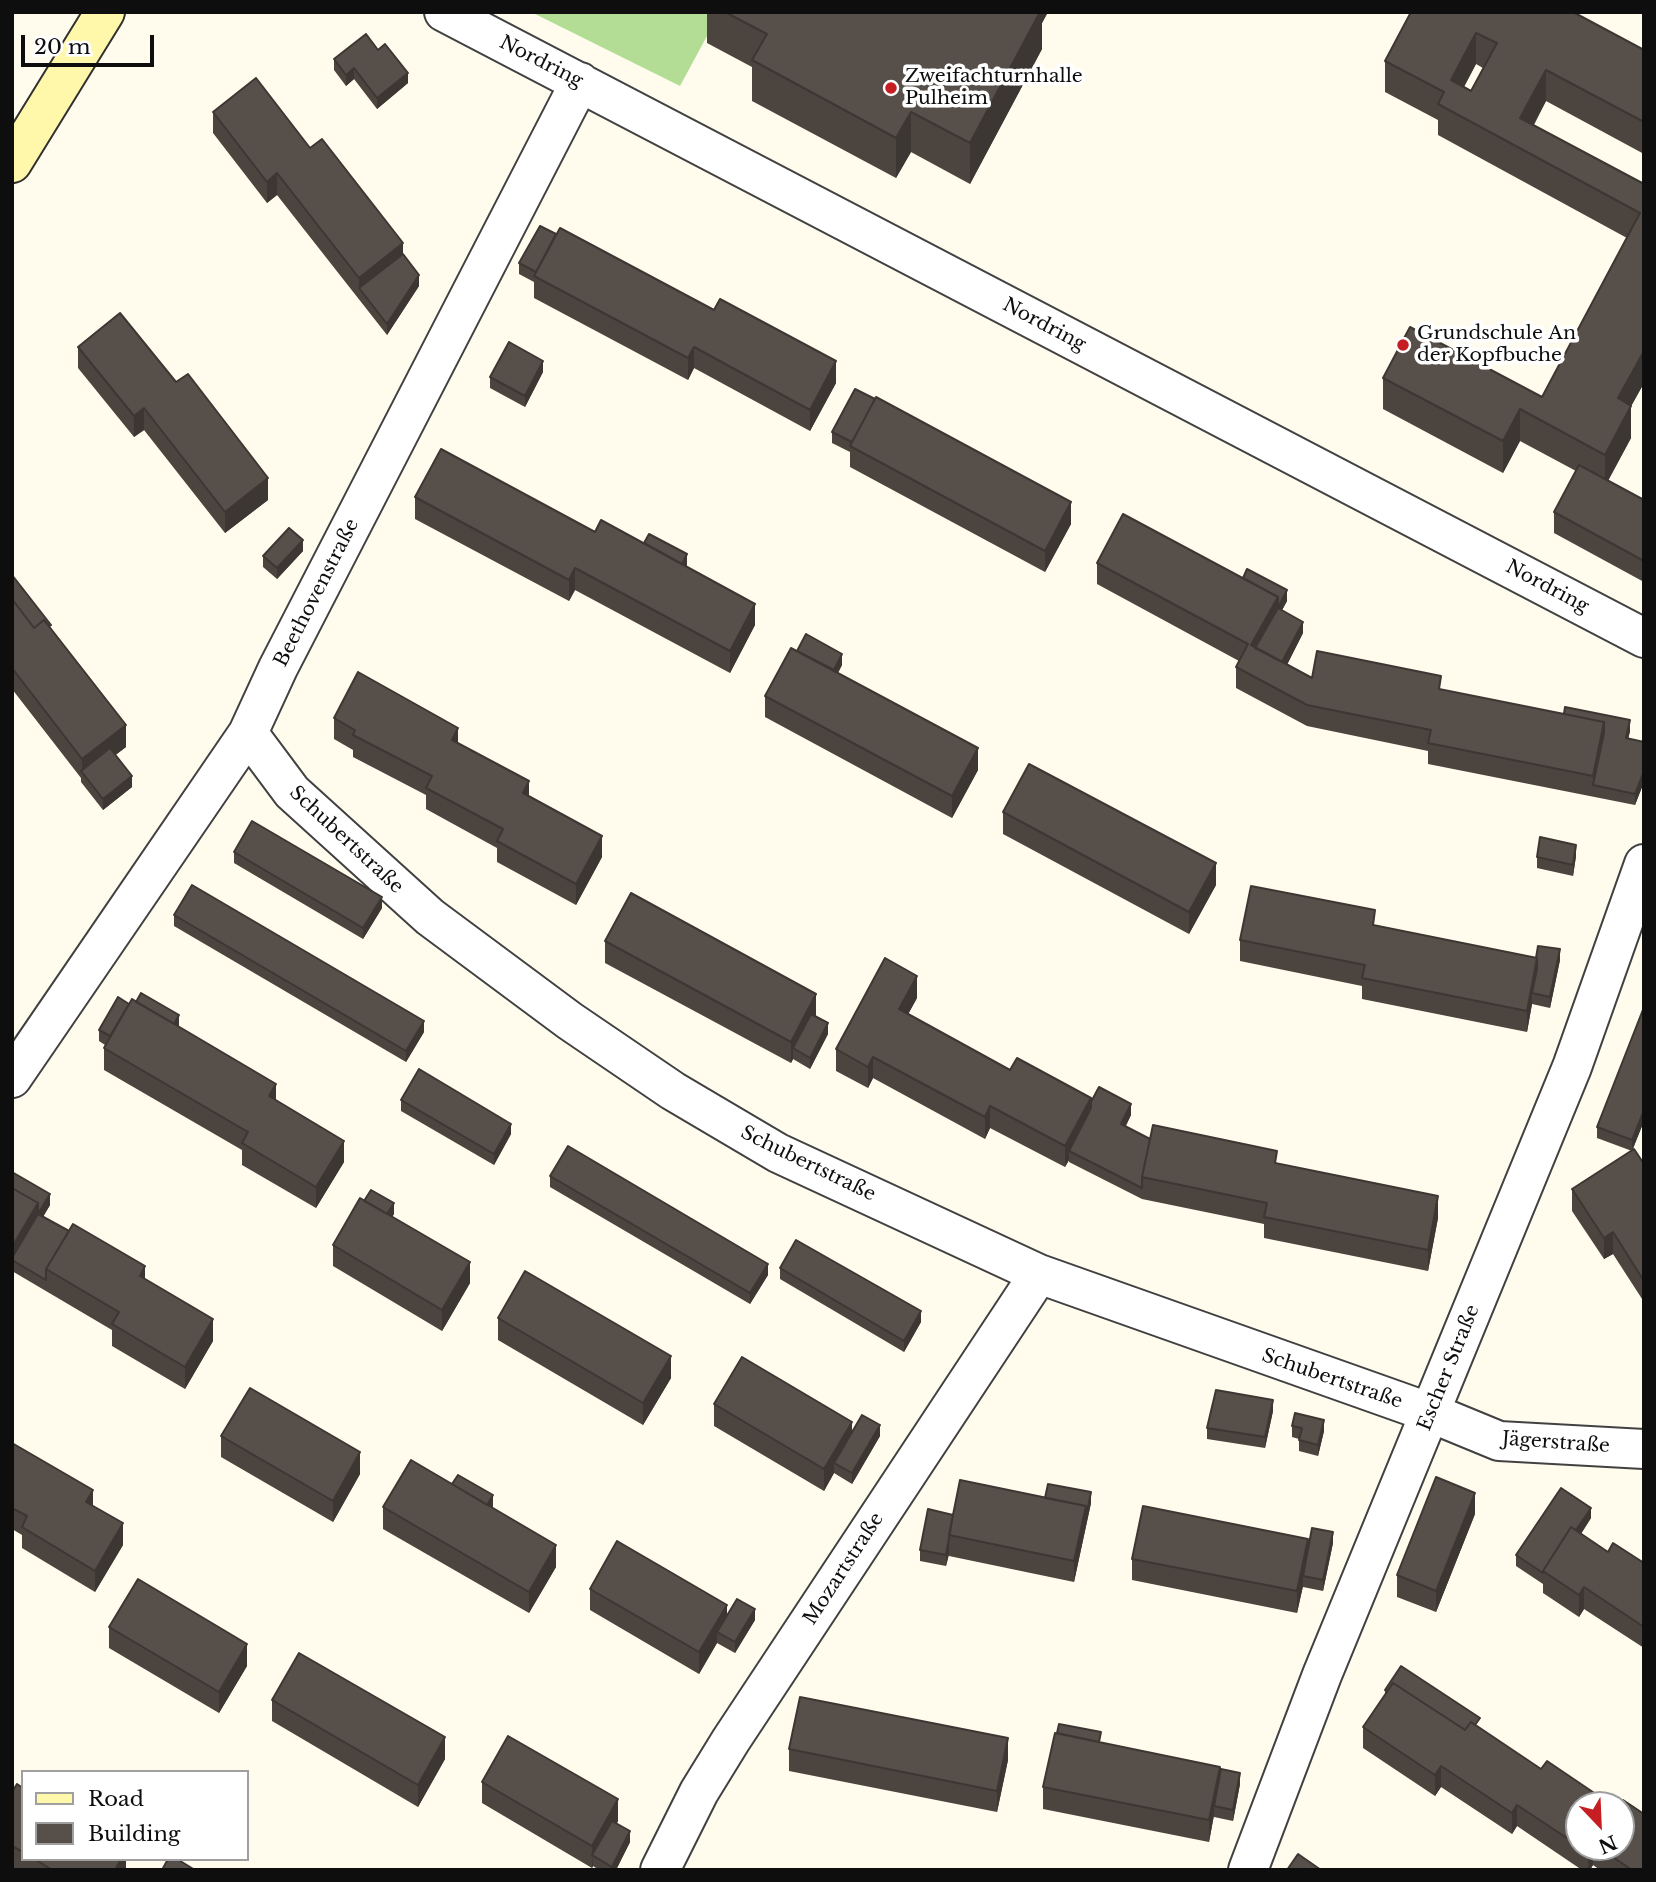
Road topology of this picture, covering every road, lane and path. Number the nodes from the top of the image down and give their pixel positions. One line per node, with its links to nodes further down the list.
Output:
1 (105, 12): 4 (street)
2 (444, 12): 3 (street, Nordring)
3 (580, 82): 5 (street, Nordring); 6 (street, Beethovenstraße)
4 (12, 163)
5 (1644, 638)
6 (248, 733): 8 (street, Beethovenstraße); 9 (street, Schubertstraße)
7 (1644, 864): 10 (street, Escher Straße)
8 (12, 1078)
9 (1039, 1274): 10 (street, Schubertstraße); 12 (street, Mozartstraße)
10 (1431, 1413): 11 (street, Jägerstraße); 13 (street, Escher Straße)
11 (1644, 1449)
12 (660, 1870)
13 (1248, 1870)

